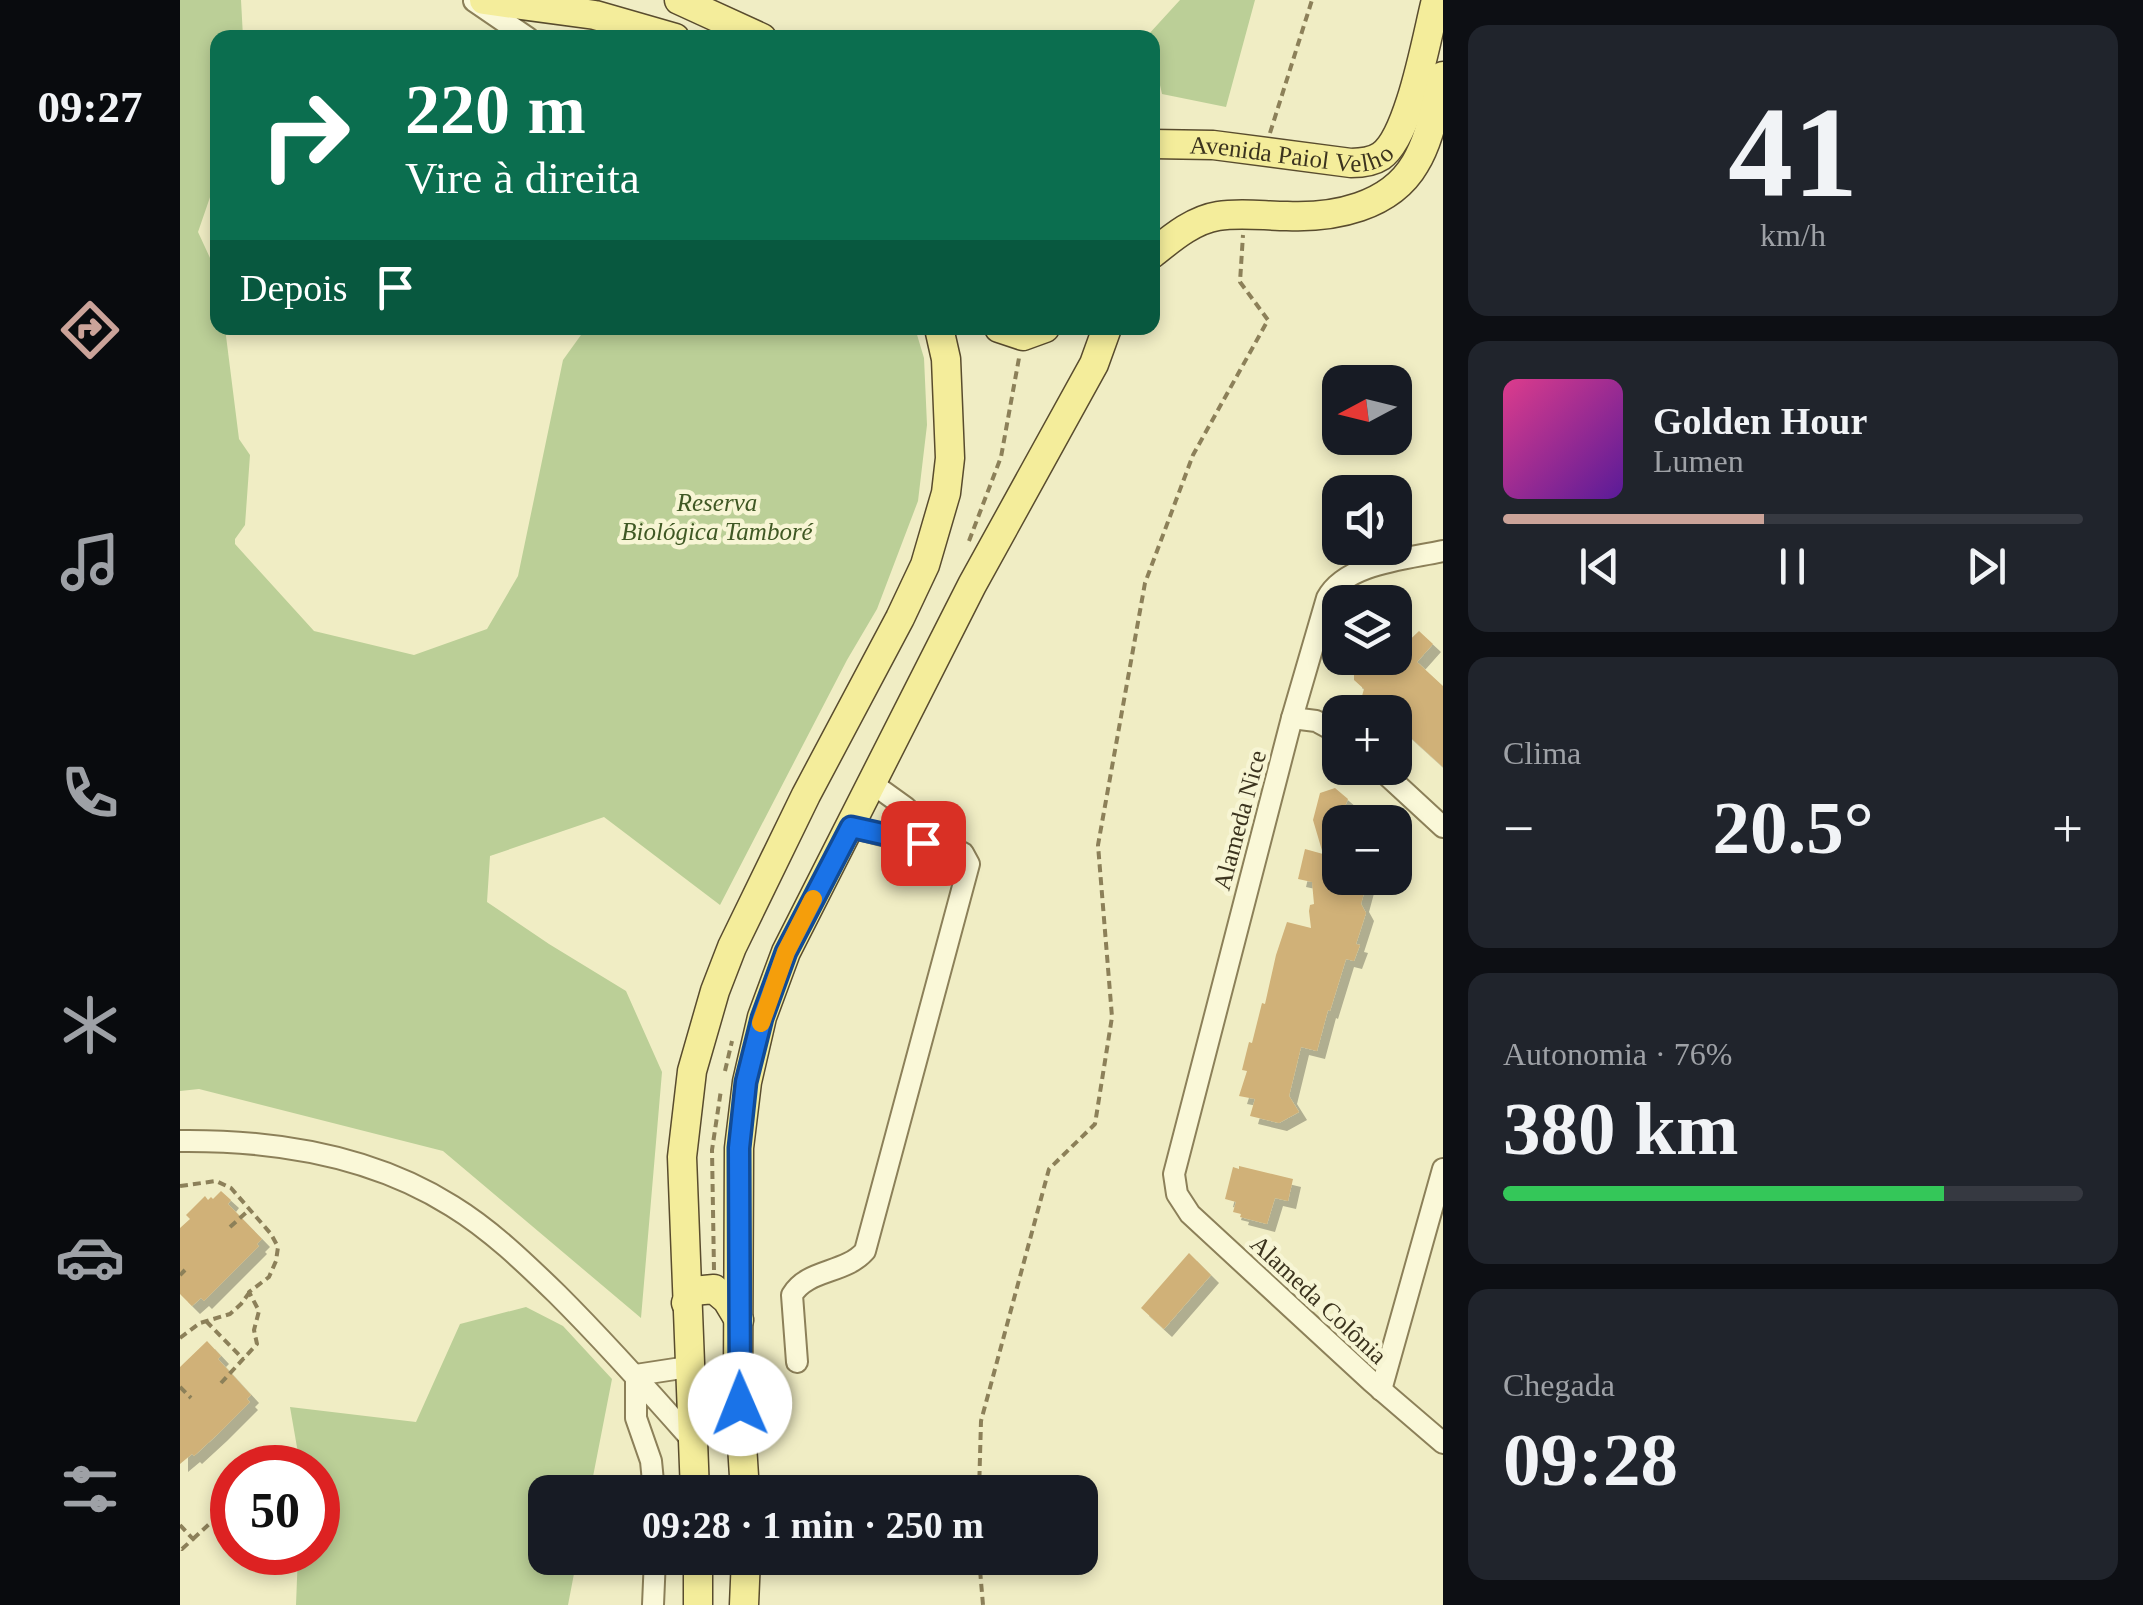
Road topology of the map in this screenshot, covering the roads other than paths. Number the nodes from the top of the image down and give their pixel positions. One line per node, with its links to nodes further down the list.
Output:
1 (473, 0): 6 (street)
2 (484, 0): 5 (main road)
3 (680, 0): 7 (main road)
4 (1436, 0): 9 (main road, Avenida Paiol Velho)
5 (604, 28)
6 (516, 30)
7 (745, 30)
8 (1443, 76): 10 (main road, Avenida Paiol Velho)
9 (1160, 144)
10 (1160, 248)
11 (941, 335): 24 (main road)
12 (1104, 335): 16 (main road)
13 (1443, 551): 14 (street, Alameda Nice)
14 (1292, 718): 15 (street); 23 (street, Alameda Nice)
15 (1322, 724)
16 (873, 784): 18 (main road); 20 (street)
17 (1397, 785): 19 (street)
18 (851, 827): 20 (street); 25 (main road)
19 (1443, 827)
20 (947, 847): 26 (street)
21 (180, 1141): 28 (street)
22 (1443, 1169): 29 (street)
23 (1174, 1182): 29 (street, Alameda Colônia)
24 (686, 1303): 25 (main road); 27 (main road)
25 (739, 1320): 34 (main road)
26 (797, 1362)
27 (688, 1367): 28 (street); 30 (main road)
28 (636, 1375): 30 (street); 32 (street)
29 (1381, 1390): 31 (street, Alameda Colônia)
30 (692, 1440): 33 (main road)
31 (1443, 1443)
32 (652, 1475)
33 (694, 1475)
34 (743, 1475)
35 (654, 1575): 38 (street)
36 (698, 1575): 39 (main road)
37 (745, 1575): 40 (main road)
38 (652, 1605)
39 (698, 1605)
40 (744, 1605)

